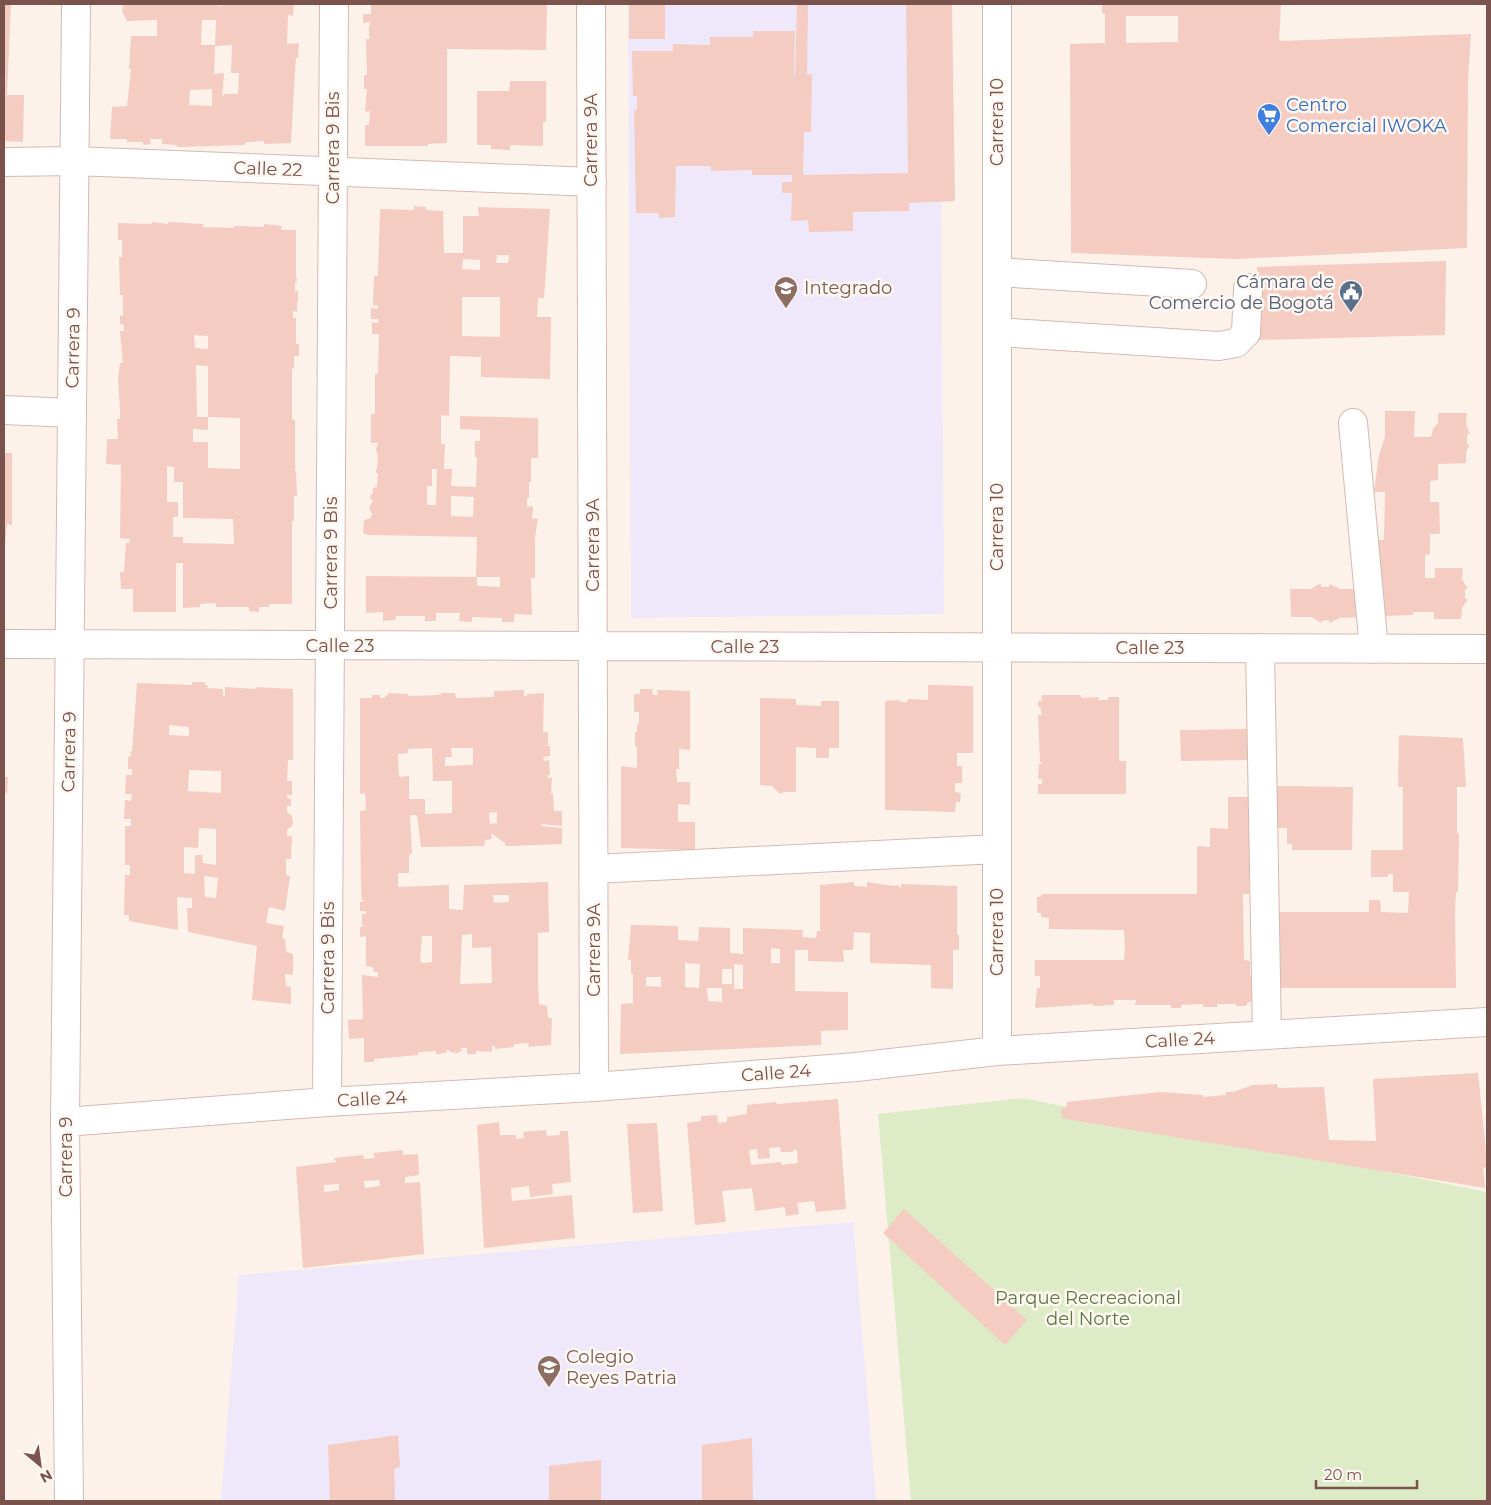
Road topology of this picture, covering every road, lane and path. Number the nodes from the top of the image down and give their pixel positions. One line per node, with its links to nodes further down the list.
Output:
1 (76, 4): 5 (street, Carrera 9)
2 (334, 4): 7 (street, Carrera 9 Bis)
3 (591, 4): 8 (street, Carrera 9A)
4 (997, 4): 9 (street, Carrera 10)
5 (75, 161): 6 (street, Calle 22); 7 (street, Calle 22); 14 (street, Carrera 9)
6 (4, 162)
7 (333, 172): 8 (street, Calle 22); 18 (street, Carrera 9 Bis)
8 (592, 182): 19 (street, Carrera 9A)
9 (997, 272): 10 (street); 12 (street, Carrera 10)
10 (1192, 284)
11 (1248, 288): 12 (street)
12 (997, 332): 20 (street, Carrera 10)
13 (4, 410): 14 (street)
14 (72, 413): 17 (street, Carrera 9)
15 (1353, 423): 22 (street)
16 (4, 644): 17 (street, Calle 23)
17 (70, 646): 18 (street, Calle 23); 31 (street, Carrera 9)
18 (330, 646): 19 (street, Calle 23); 30 (street, Carrera 9 Bis)
19 (593, 646): 20 (street, Calle 23); 25 (street, Carrera 9A)
20 (997, 648): 21 (street, Calle 23); 24 (street, Carrera 10)
21 (1260, 648): 22 (street, Calle 23); 27 (street)
22 (1374, 648): 23 (street, Calle 23)
23 (1487, 649)
24 (997, 850): 25 (street); 28 (street, Carrera 10)
25 (594, 869): 29 (street, Carrera 9A)
26 (1487, 1022): 27 (street, Calle 24)
27 (1267, 1035): 28 (street, Calle 24)
28 (997, 1051): 29 (street, Calle 24)
29 (594, 1087): 30 (street, Calle 24)
30 (327, 1102): 31 (street, Calle 24)
31 (65, 1122): 32 (street, Carrera 9)
32 (69, 1501)

